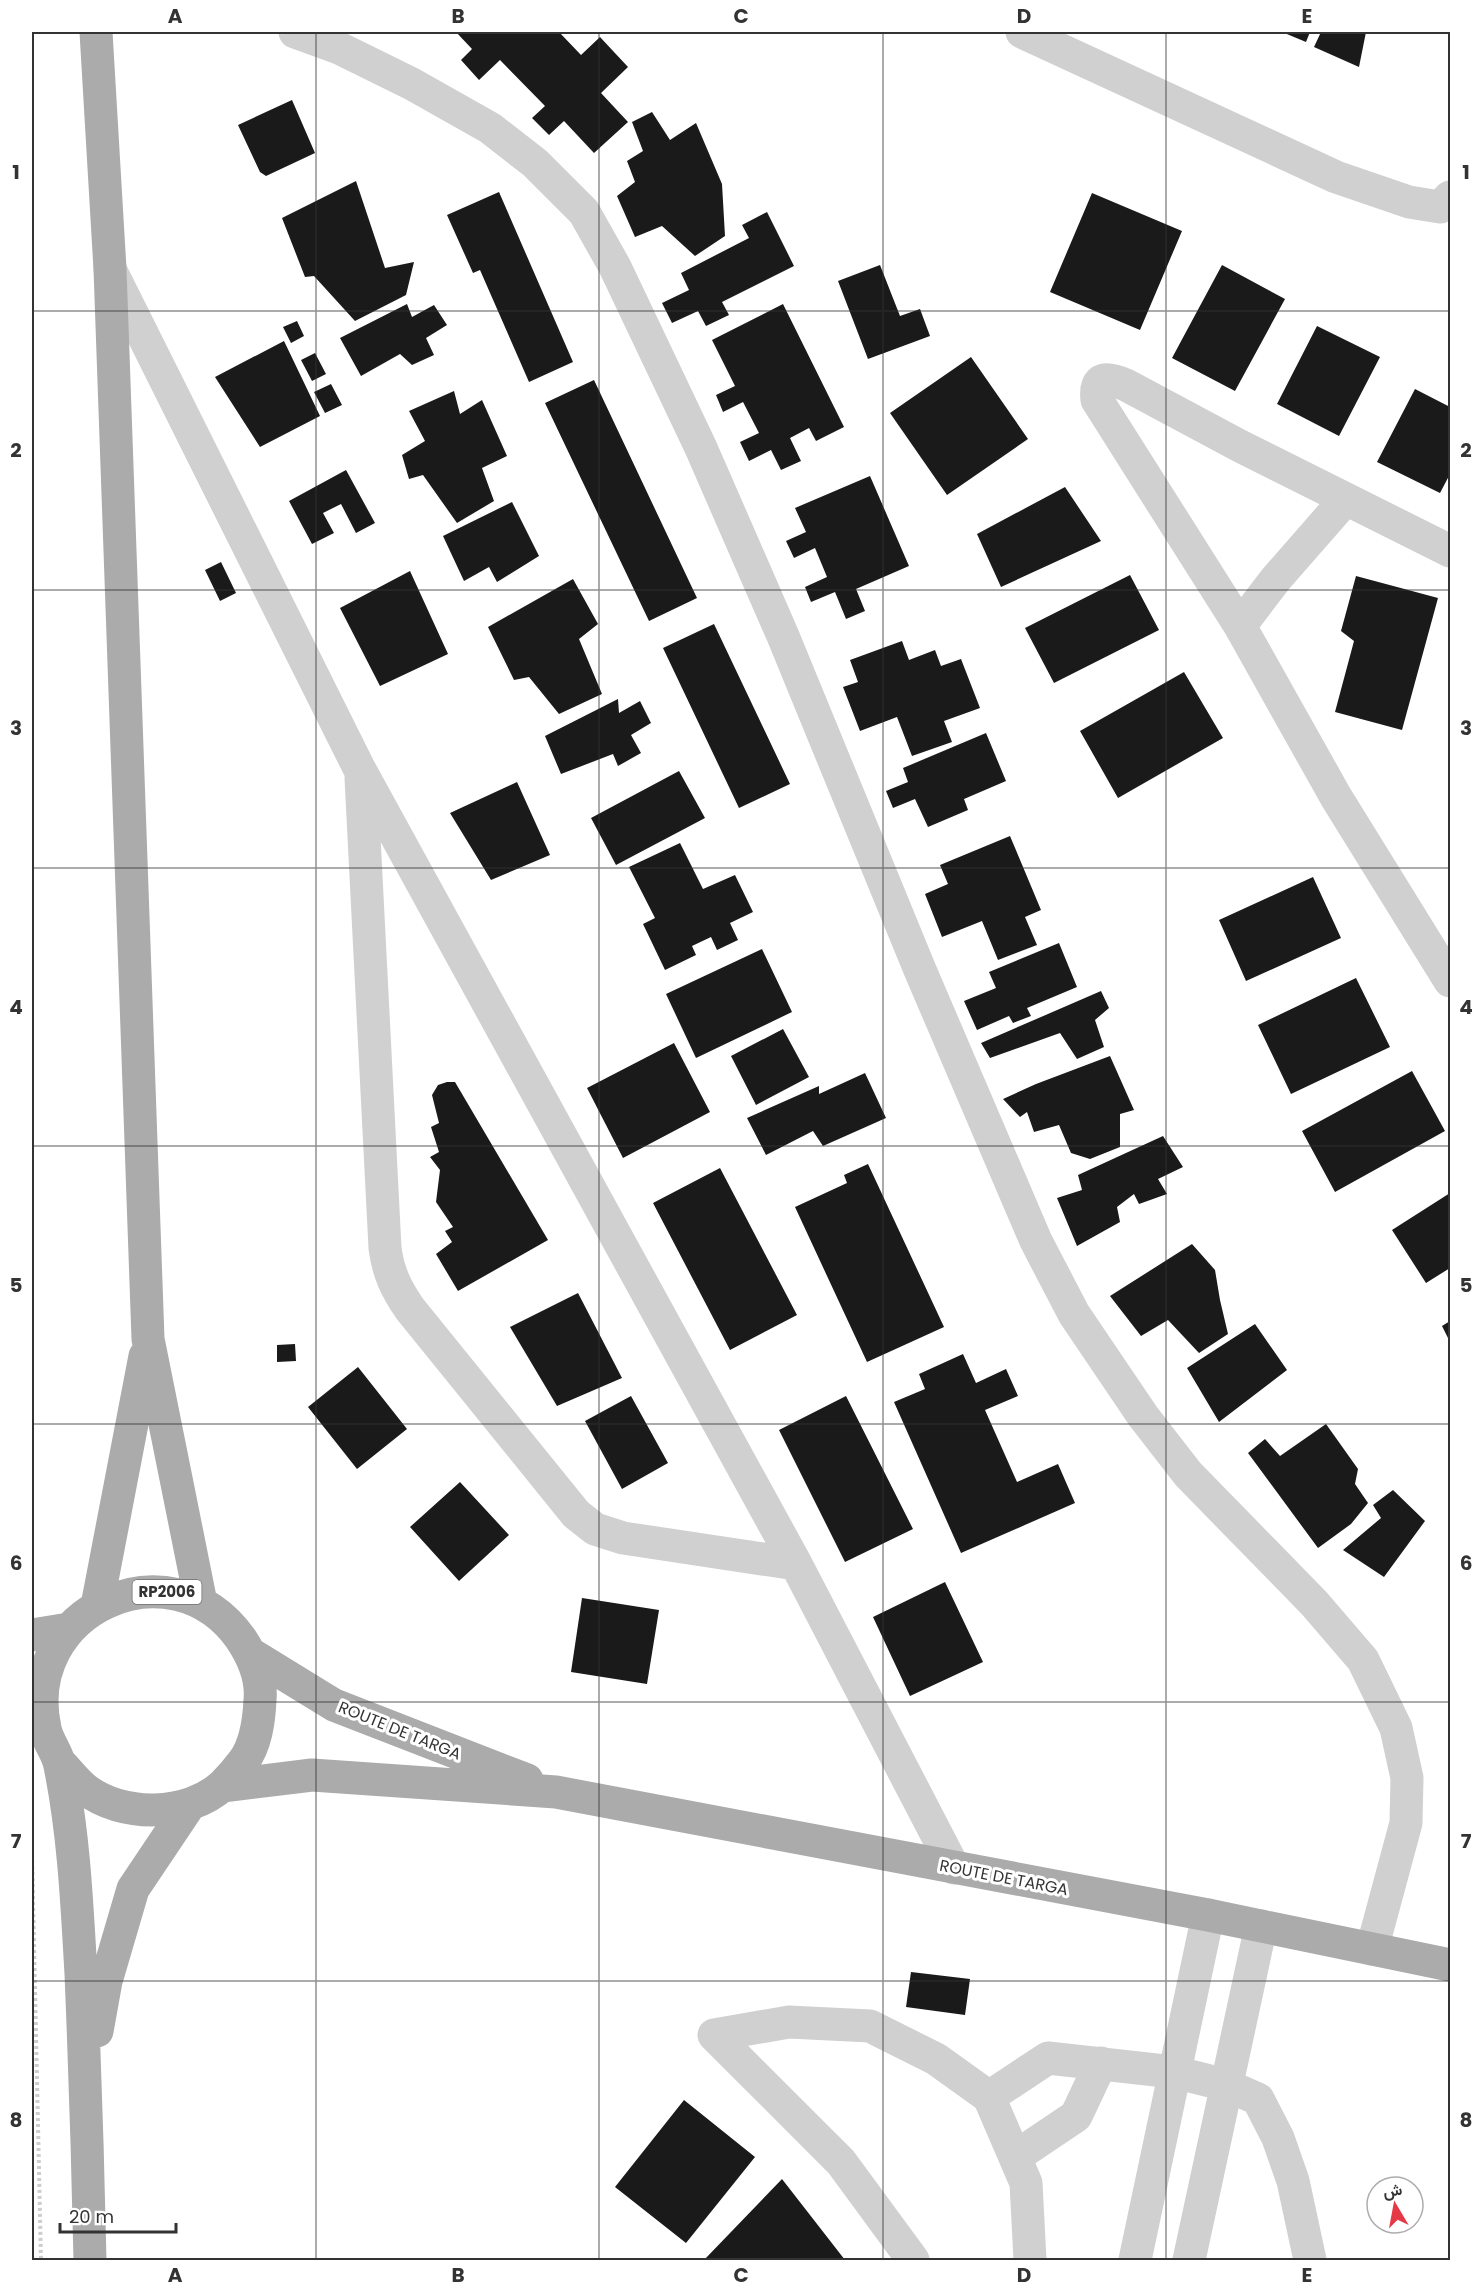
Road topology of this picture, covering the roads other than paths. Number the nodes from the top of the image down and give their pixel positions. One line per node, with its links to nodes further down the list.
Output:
1 (96, 32): 5 (main road)
2 (295, 32): 25 (street)
3 (1022, 32): 4 (street)
4 (1450, 197)
5 (110, 269): 9 (street); 11 (main road)
6 (1345, 500): 7 (street); 8 (street); 8 (street)
7 (1450, 552)
8 (1240, 626): 10 (street)
9 (360, 770): 12 (street); 12 (street)
10 (1450, 981)
11 (148, 1339): 13 (main road); 14 (main road)
12 (796, 1564): 22 (street)
13 (201, 1603): 14 (main road, RP2006); 17 (main road, RP2006)
14 (97, 1606): 15 (main road, RP2006)
15 (69, 1629): 16 (main road); 18 (main road, RP2006)
16 (32, 1635)
17 (251, 1654): 19 (main road, RP2006); 20 (main road, ROUTE DE TARGA / RP2006)
18 (48, 1748): 21 (main road, RP2006); 30 (main road)
19 (222, 1786): 20 (main road, ROUTE DE TARGA / RP2006); 21 (main road, RP2006)
20 (556, 1792): 22 (main road, ROUTE DE TARGA / RP2006)
21 (190, 1804): 30 (main road)
22 (954, 1868): 23 (main road, ROUTE DE TARGA / RP2006)
23 (1208, 1915): 24 (main road, ROUTE DE TARGA / RP2006); 28 (street)
24 (1261, 1926): 25 (main road, ROUTE DE TARGA / RP2006); 29 (street)
25 (1372, 1949): 26 (main road, ROUTE DE TARGA / RP2006)
26 (1450, 1965)
27 (1101, 2063): 28 (street); 31 (street); 32 (street)
28 (1174, 2072): 29 (street); 36 (street)
29 (1226, 2085): 37 (street); 38 (street)
30 (86, 2092): 33 (main road)
31 (989, 2097): 32 (street); 34 (street)
32 (1015, 2157): 35 (street)
33 (90, 2260)
34 (913, 2260)
35 (1030, 2260)
36 (1135, 2260)
37 (1189, 2260)
38 (1311, 2260)

